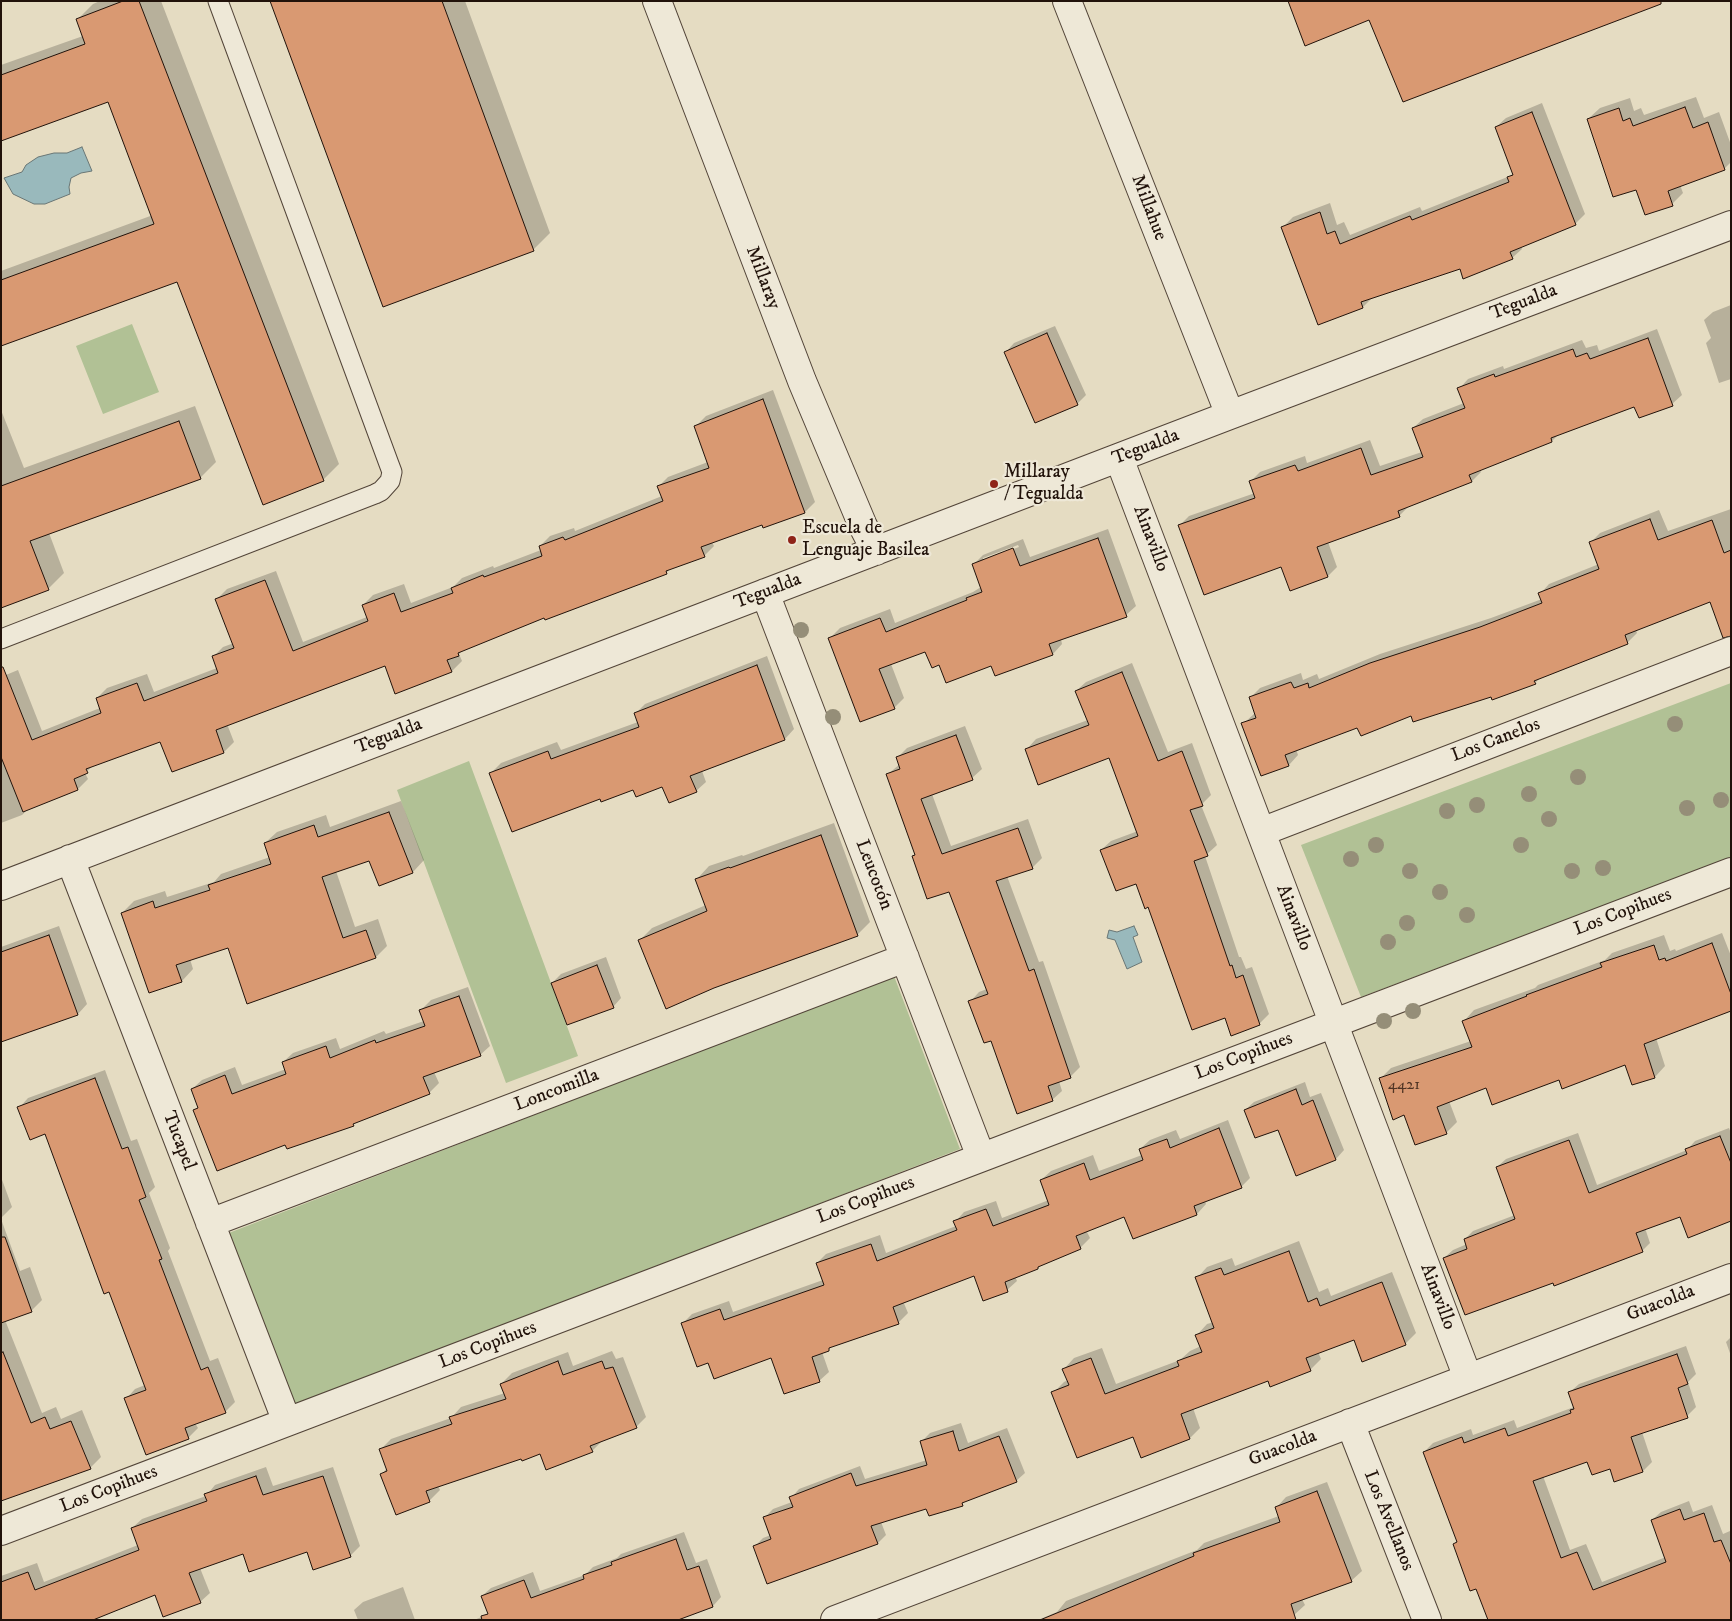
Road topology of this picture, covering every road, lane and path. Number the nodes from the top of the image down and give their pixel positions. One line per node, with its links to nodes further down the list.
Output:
1 (218, 1): 9 (lane)
2 (657, 1): 7 (street, Millaray)
3 (1067, 1): 5 (street, Millahue)
4 (1731, 225): 5 (street, Tegualda)
5 (1230, 415): 6 (street, Tegualda)
6 (1119, 458): 7 (street, Tegualda); 11 (street, Ainavillo)
7 (876, 551): 8 (street, Tegualda)
8 (765, 594): 12 (street, Tegualda); 15 (street, Leucotón)
9 (1, 639)
10 (1731, 651): 11 (street, Los Canelos)
11 (1261, 832): 16 (street, Ainavillo)
12 (70, 859): 14 (street, Tegualda); 18 (street, Tucapel)
13 (1731, 872): 16 (street, Los Copihues)
14 (1, 886)
15 (904, 958): 17 (street, Leucotón); 18 (street, Loncomilla)
16 (1333, 1023): 17 (street, Los Copihues); 20 (street, Ainavillo)
17 (981, 1158): 21 (street, Los Copihues)
18 (210, 1224): 21 (street, Tucapel)
19 (1731, 1278): 20 (street, Guacolda)
20 (1468, 1378): 22 (street, Guacolda)
21 (286, 1422): 23 (street, Los Copihues)
22 (1350, 1423): 24 (street, Guacolda); 25 (street, Los Avellanos)
23 (1, 1531)
24 (835, 1620)
25 (1427, 1620)

